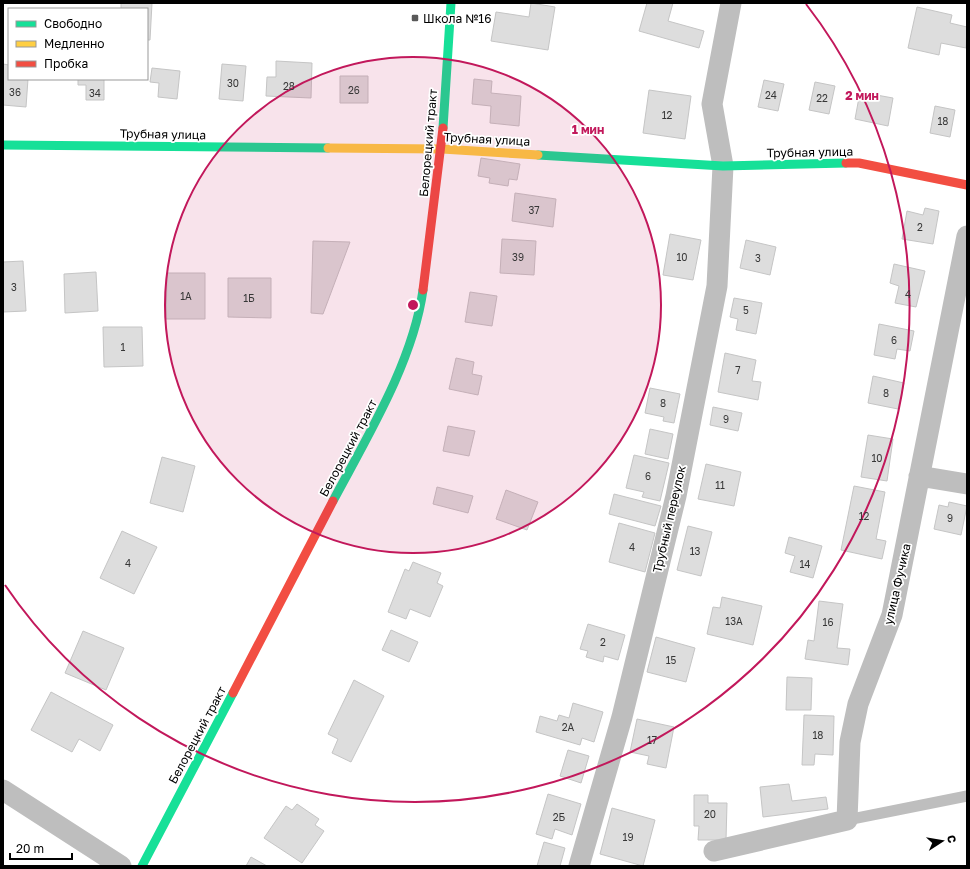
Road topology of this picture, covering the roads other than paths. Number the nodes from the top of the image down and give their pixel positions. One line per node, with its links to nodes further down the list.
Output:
1 (451, 3): 4 (street, Белорецкий тракт)
2 (731, 3): 5 (street, Трубный переулок)
3 (3, 145): 4 (street, Трубная улица)
4 (442, 149): 5 (street, Трубная улица); 15 (street, Белорецкий тракт)
5 (723, 166): 6 (street, Трубная улица); 16 (street, Трубный переулок)
6 (967, 185)
7 (967, 236): 8 (street, улица Фучика)
8 (919, 476): 9 (street); 12 (street, улица Фучика)
9 (967, 484)
10 (3, 790): 14 (street)
11 (967, 796): 12 (lane)
12 (847, 820): 13 (street)
13 (714, 851)
14 (121, 866)
15 (142, 866)
16 (579, 866)

